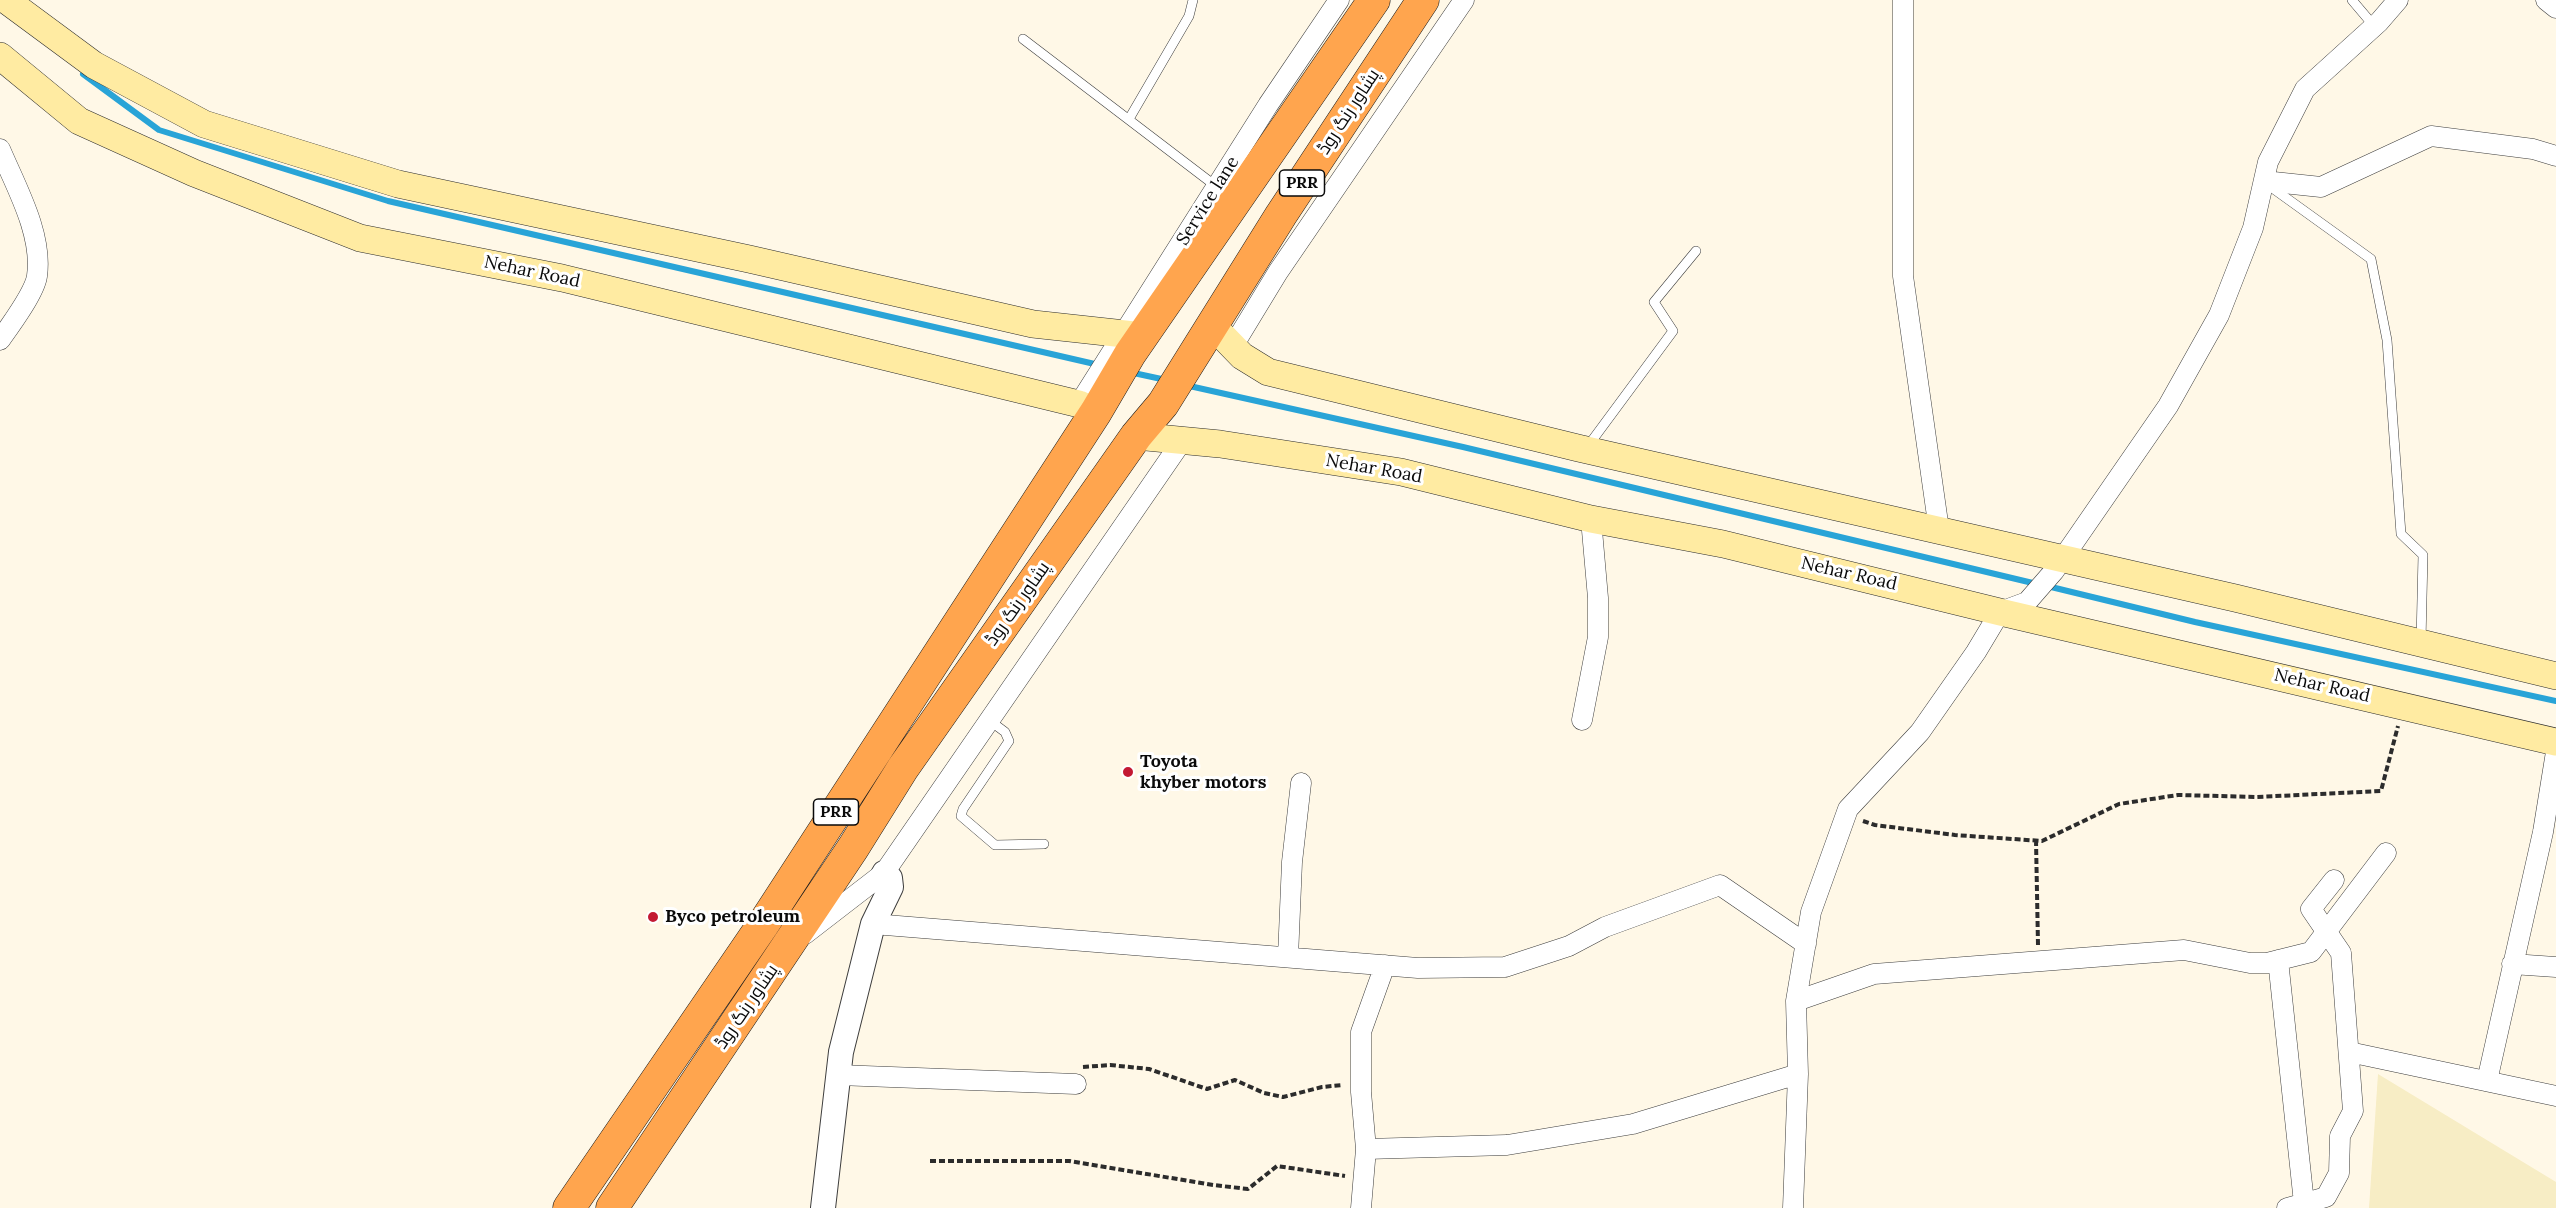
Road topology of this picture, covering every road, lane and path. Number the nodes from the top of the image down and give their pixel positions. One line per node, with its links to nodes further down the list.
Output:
1 (6, 0): 23 (main road)
2 (1193, 0): 15 (lane)
3 (1339, 0): 19 (street, Service lane)
4 (1374, 0): 19 (highway, پشاور رنگ روڈ / PRR)
5 (1423, 0): 21 (highway, پشاور رنگ روڈ / PRR)
6 (1464, 0): 21 (street)
7 (1903, 0): 29 (street)
8 (2352, 0): 12 (lane)
9 (2398, 0): 12 (street)
10 (2546, 0): 11 (street)
11 (2556, 8)
12 (2374, 26): 18 (street)
13 (1023, 39): 15 (lane)
14 (0, 56): 24 (main road, Nehar Road)
15 (1129, 119): 19 (lane)
16 (0, 149): 22 (street)
17 (2556, 156): 18 (street)
18 (2264, 181): 30 (street); 32 (lane)
19 (1227, 194): 23 (highway, پشاور رنگ روڈ / PRR)
20 (1696, 251): 27 (lane)
21 (1222, 335): 25 (highway, پشاور رنگ روڈ / PRR); 27 (main road)
22 (0, 340)
23 (1132, 342): 24 (highway, پشاور رنگ روڈ / PRR)
24 (1094, 403): 63 (highway, پشاور رنگ روڈ / PRR)
25 (1136, 436): 26 (main road, Nehar Road); 49 (highway, پشاور رنگ روڈ / PRR)
26 (1182, 441): 28 (main road, Nehar Road); 35 (street)
27 (1586, 450): 29 (main road)
28 (1591, 519): 31 (main road, Nehar Road); 36 (street)
29 (1939, 530): 30 (main road)
30 (2058, 565): 31 (street); 32 (main road)
31 (2000, 612): 34 (main road, Nehar Road); 40 (street)
32 (2421, 643): 33 (main road)
33 (2556, 676)
34 (2404, 705): 37 (main road, Nehar Road); 41 (path)
35 (989, 720): 42 (lane); 44 (street)
36 (1582, 720)
37 (2556, 742)
38 (2556, 752): 53 (street)
39 (1301, 783): 50 (street)
40 (1846, 815): 41 (path); 48 (street)
41 (2036, 840): 52 (path)
42 (1044, 844)
43 (2386, 853): 47 (street)
44 (884, 873): 46 (street); 49 (street)
45 (2334, 880): 47 (street)
46 (873, 924): 50 (street); 59 (street)
47 (2327, 931): 51 (street); 57 (street)
48 (1806, 944): 54 (street); 56 (street)
49 (786, 949): 65 (highway, پشاور رنگ روڈ / PRR)
50 (1288, 957): 54 (street)
51 (2278, 960): 52 (street); 71 (street)
52 (2038, 962): 56 (street)
53 (2512, 964): 55 (street); 60 (street)
54 (1385, 965): 62 (street)
55 (2556, 967)
56 (1796, 1001): 58 (street)
57 (2349, 1052): 60 (street); 71 (street)
58 (1798, 1074): 67 (street); 76 (street)
59 (838, 1076): 61 (street); 74 (street)
60 (2487, 1081): 64 (street)
61 (1076, 1084): 62 (path)
62 (1361, 1084): 67 (street)
63 (649, 1093): 65 (highway); 66 (highway, پشاور رنگ روڈ / PRR)
64 (2556, 1096)
65 (676, 1111): 69 (highway, پشاور رنگ روڈ / PRR)
66 (614, 1143): 69 (highway); 72 (highway, پشاور رنگ روڈ / PRR)
67 (1366, 1149): 70 (street)
68 (930, 1161): 70 (path)
69 (639, 1168): 73 (highway, پشاور رنگ روڈ / PRR)
70 (1364, 1179): 75 (street)
71 (2295, 1206)
72 (569, 1208)
73 (612, 1208)
74 (823, 1208)
75 (1361, 1208)
76 (1793, 1208)

